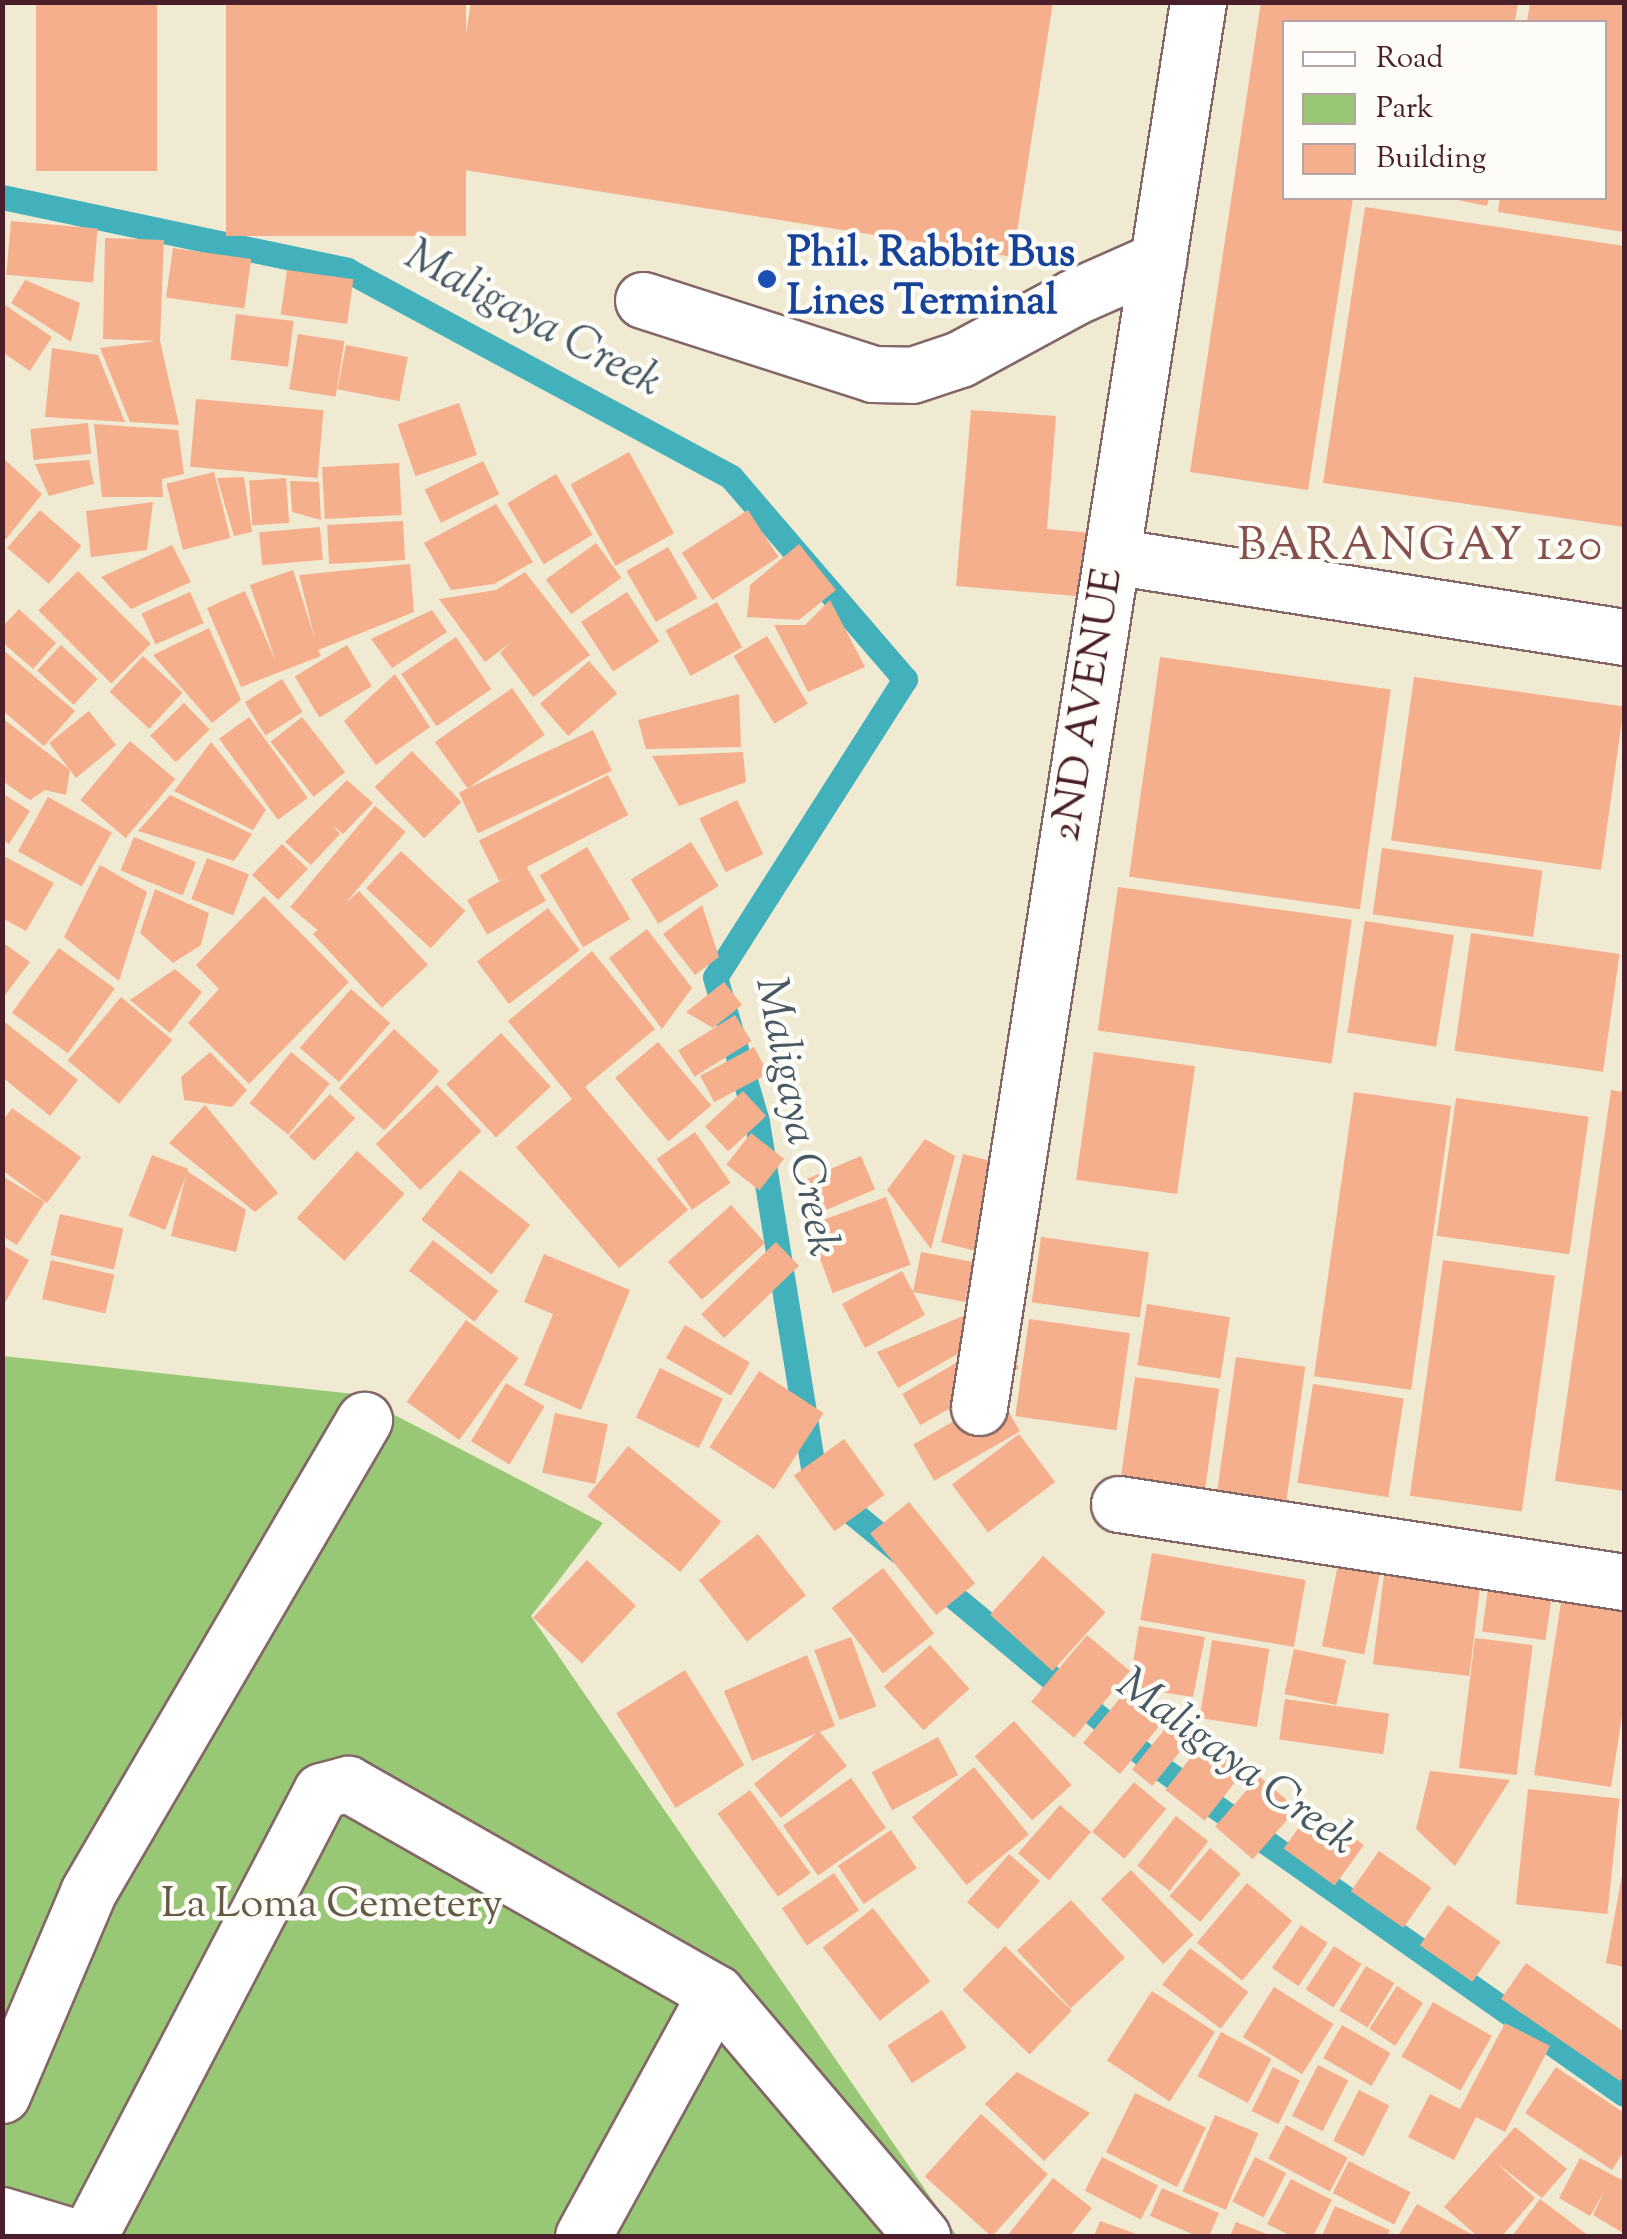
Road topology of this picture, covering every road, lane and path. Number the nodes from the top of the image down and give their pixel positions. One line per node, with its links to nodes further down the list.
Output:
1 (1198, 2): 2 (street, 2ND AVENUE)
2 (1158, 260): 3 (street); 4 (street, 2ND AVENUE)
3 (643, 300)
4 (1112, 556): 5 (street); 6 (street, 2ND AVENUE)
5 (1624, 637)
6 (978, 1408)
7 (364, 1420): 11 (street)
8 (1119, 1504): 9 (street)
9 (1624, 1582)
10 (716, 1993): 14 (street); 15 (street); 16 (street)
11 (2, 2095)
12 (2, 2215): 13 (street)
13 (72, 2236)
14 (88, 2236)
15 (583, 2236)
16 (922, 2236)

